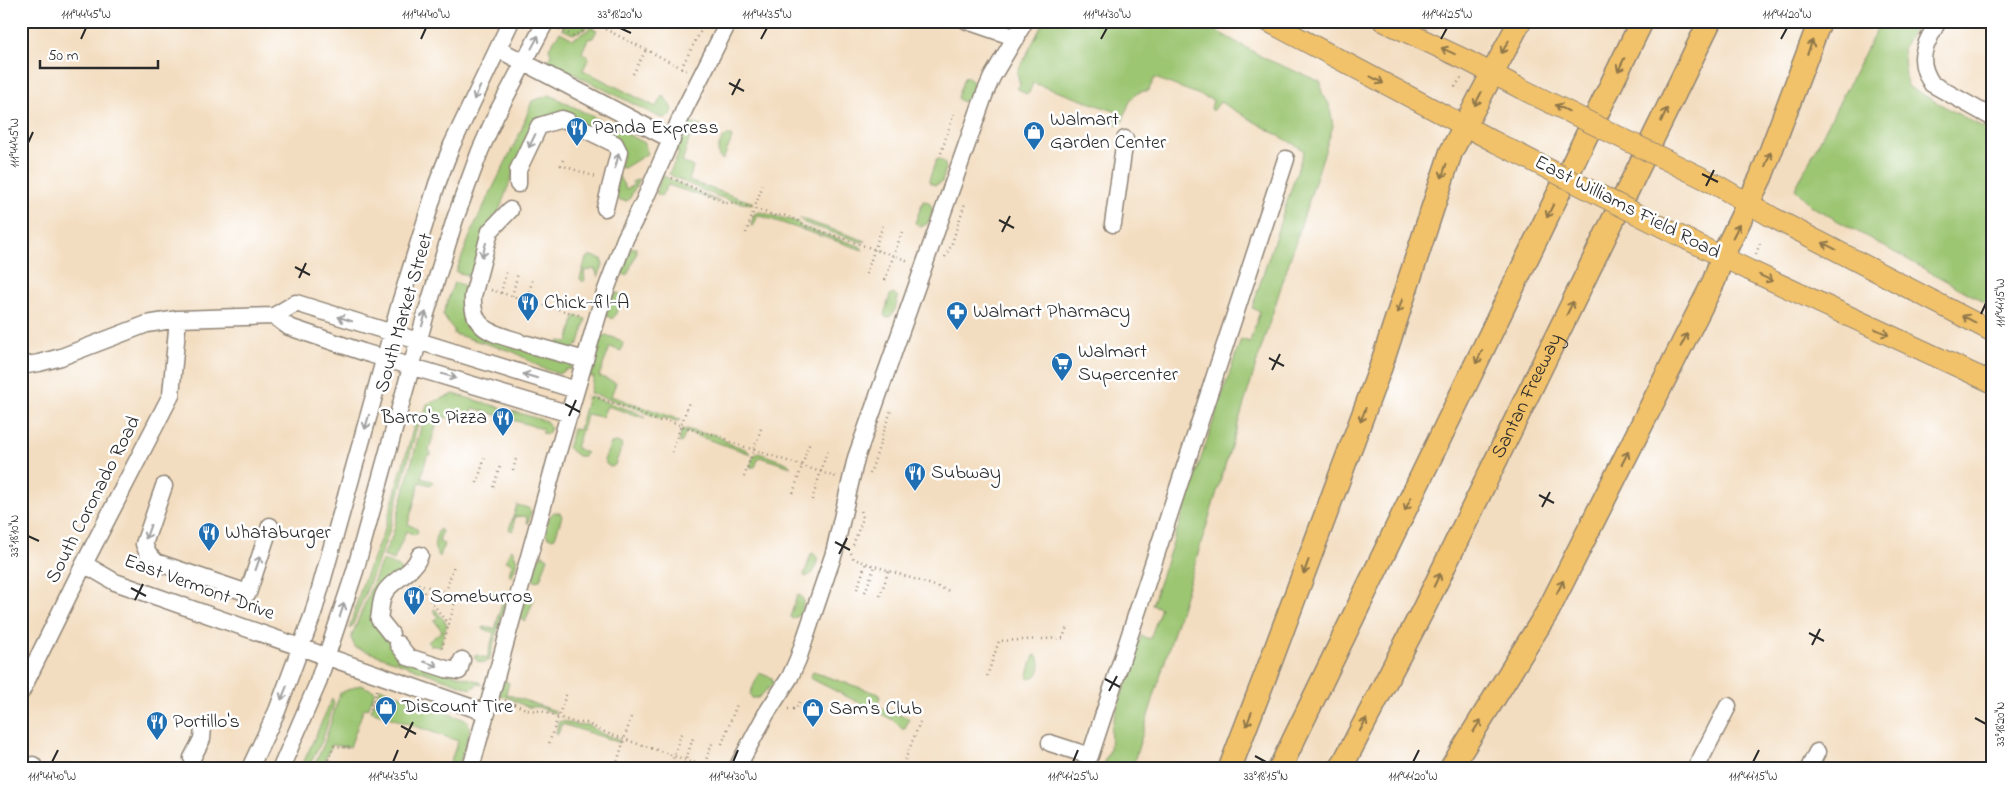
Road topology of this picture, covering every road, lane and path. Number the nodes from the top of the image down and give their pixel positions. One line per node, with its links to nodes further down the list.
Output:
1 (511, 21): 15 (street, South Market Street)
2 (692, 21): 18 (path)
3 (729, 21): 22 (street)
4 (967, 21): 14 (street)
5 (1025, 21): 14 (street)
6 (1267, 21): 26 (main road, East Williams Field Road, one-way to 26)
7 (1383, 21): 19 (main road, one-way to 7)
8 (1520, 21): 19 (highway, one-way to 19)
9 (1642, 21): 154 (highway, one-way to 154)
10 (1710, 21): 155 (highway, Santan Freeway, one-way to 10)
11 (1820, 21): 37 (highway, one-way to 11)
12 (1938, 21): 25 (street)
13 (553, 25): 16 (path); 17 (street, South Market Street, one-way to 13)
14 (1017, 38): 50 (street)
15 (498, 49): 17 (street); 64 (street, South Market Street, one-way to 64)
16 (646, 50): 18 (path); 20 (path)
17 (524, 62): 28 (street); 65 (street, South Market Street, one-way to 17)
18 (681, 68): 22 (path)
19 (1492, 72): 26 (highway, one-way to 26); 37 (main road, one-way to 19, bridge)
20 (633, 74)
21 (1463, 74): 23 (path)
22 (701, 78): 28 (street)
23 (1455, 87)
24 (954, 110): 29 (path)
25 (1993, 118)
26 (1464, 126): 49 (main road, East Williams Field Road, bridge); 153 (highway, one-way to 153)
27 (1125, 139): 41 (street)
28 (672, 140): 62 (street)
29 (941, 153)
30 (1286, 159): 135 (street)
31 (563, 160): 32 (path)
32 (600, 178)
33 (670, 178): 39 (path)
34 (518, 184): 38 (street, one-way to 34)
35 (763, 184): 39 (path)
36 (966, 199): 50 (path)
37 (1749, 204): 49 (highway, one-way to 37); 63 (main road, one-way to 37)
38 (605, 208)
39 (754, 208): 44 (path); 46 (path)
40 (510, 210): 67 (street, one-way to 67)
41 (1113, 224)
42 (883, 225): 46 (path)
43 (902, 232): 47 (path)
44 (746, 233)
45 (1760, 244): 48 (path)
46 (875, 250): 47 (path); 53 (path)
47 (894, 256): 50 (path); 55 (path)
48 (1755, 256)
49 (1722, 257): 70 (main road, East Williams Field Road, one-way to 70); 156 (highway, one-way to 49)
50 (922, 266): 152 (street)
51 (507, 270): 57 (path)
52 (518, 273): 58 (path)
53 (866, 274)
54 (533, 277): 59 (path)
55 (885, 280)
56 (487, 289): 57 (path)
57 (501, 293): 58 (path)
58 (512, 296): 59 (path)
59 (527, 300): 62 (path)
60 (274, 316): 61 (street); 64 (street, one-way to 60); 66 (street)
61 (178, 319): 68 (street); 99 (street, South Coronado Road)
62 (596, 320): 67 (street)
63 (1993, 332)
64 (392, 334): 65 (street); 66 (street, South Market Street)
65 (418, 342): 69 (street, South Market Street); 71 (street, one-way to 65)
66 (385, 358): 69 (street); 113 (street, South Market Street, one-way to 113)
67 (585, 360): 71 (street)
68 (21, 366)
69 (411, 366): 74 (street, one-way to 74); 115 (street, South Market Street, one-way to 69)
70 (1993, 383)
71 (581, 392): 74 (street); 75 (path)
72 (689, 402): 75 (path)
73 (892, 407): 90 (path)
74 (570, 414): 125 (street)
75 (682, 426): 79 (path); 80 (path)
76 (762, 426): 79 (path)
77 (810, 442): 84 (path)
78 (828, 448): 86 (path)
79 (754, 450): 84 (path); 87 (path)
80 (672, 452)
81 (485, 456): 89 (path)
82 (516, 459): 85 (path)
83 (500, 466): 92 (path)
84 (802, 466): 86 (path); 93 (path)
85 (513, 470)
86 (821, 472): 88 (path); 94 (path)
87 (744, 477)
88 (838, 478)
89 (477, 483)
90 (867, 483)
91 (164, 486): 96 (street, one-way to 96)
92 (493, 488)
93 (792, 494)
94 (812, 500)
95 (860, 508): 98 (path)
96 (270, 526)
97 (420, 555): 116 (street, one-way to 116)
98 (866, 562): 101 (path); 105 (path)
99 (84, 564): 113 (street, East Vermont Drive); 119 (street, South Coronado Road)
100 (454, 565): 107 (path)
101 (875, 566): 102 (path); 108 (path)
102 (889, 570): 106 (path); 109 (path)
103 (415, 580): 104 (path)
104 (418, 584): 107 (path); 110 (path)
105 (857, 589)
106 (950, 591)
107 (446, 592): 110 (path); 111 (path)
108 (865, 592)
109 (880, 596)
110 (431, 601): 111 (path)
111 (449, 624): 114 (path)
112 (1067, 627): 117 (path)
113 (301, 647): 115 (street, East Vermont Drive); 145 (street, South Market Street, one-way to 145)
114 (442, 648)
115 (327, 656): 125 (street, East Vermont Drive); 146 (street, South Market Street)
116 (462, 660)
117 (987, 676)
118 (378, 689): 124 (path)
119 (21, 692)
120 (567, 692): 127 (path)
121 (501, 699): 127 (path)
122 (736, 704): 136 (path)
123 (1728, 706): 157 (street)
124 (370, 710)
125 (487, 713): 148 (street)
126 (632, 714): 132 (path)
127 (558, 717): 132 (path); 134 (path)
128 (920, 722): 142 (path)
129 (203, 727): 140 (street)
130 (682, 731): 139 (path)
131 (694, 735): 141 (path)
132 (624, 739): 139 (path); 143 (path)
133 (713, 741): 144 (path)
134 (550, 743)
135 (1050, 743)
136 (722, 744)
137 (350, 748): 147 (path)
138 (1817, 752): 158 (street)
139 (674, 756): 141 (path); 149 (path)
140 (192, 758)
141 (686, 760): 144 (path); 150 (path)
142 (904, 760)
143 (616, 766)
144 (703, 767): 151 (path)
145 (250, 768)
146 (281, 768)
147 (347, 768)
148 (471, 768)
149 (670, 768)
150 (683, 768)
151 (710, 768)
152 (737, 768)
153 (1230, 768)
154 (1280, 768)
155 (1341, 768)
156 (1451, 768)
157 (1696, 768)
158 (1809, 768)

